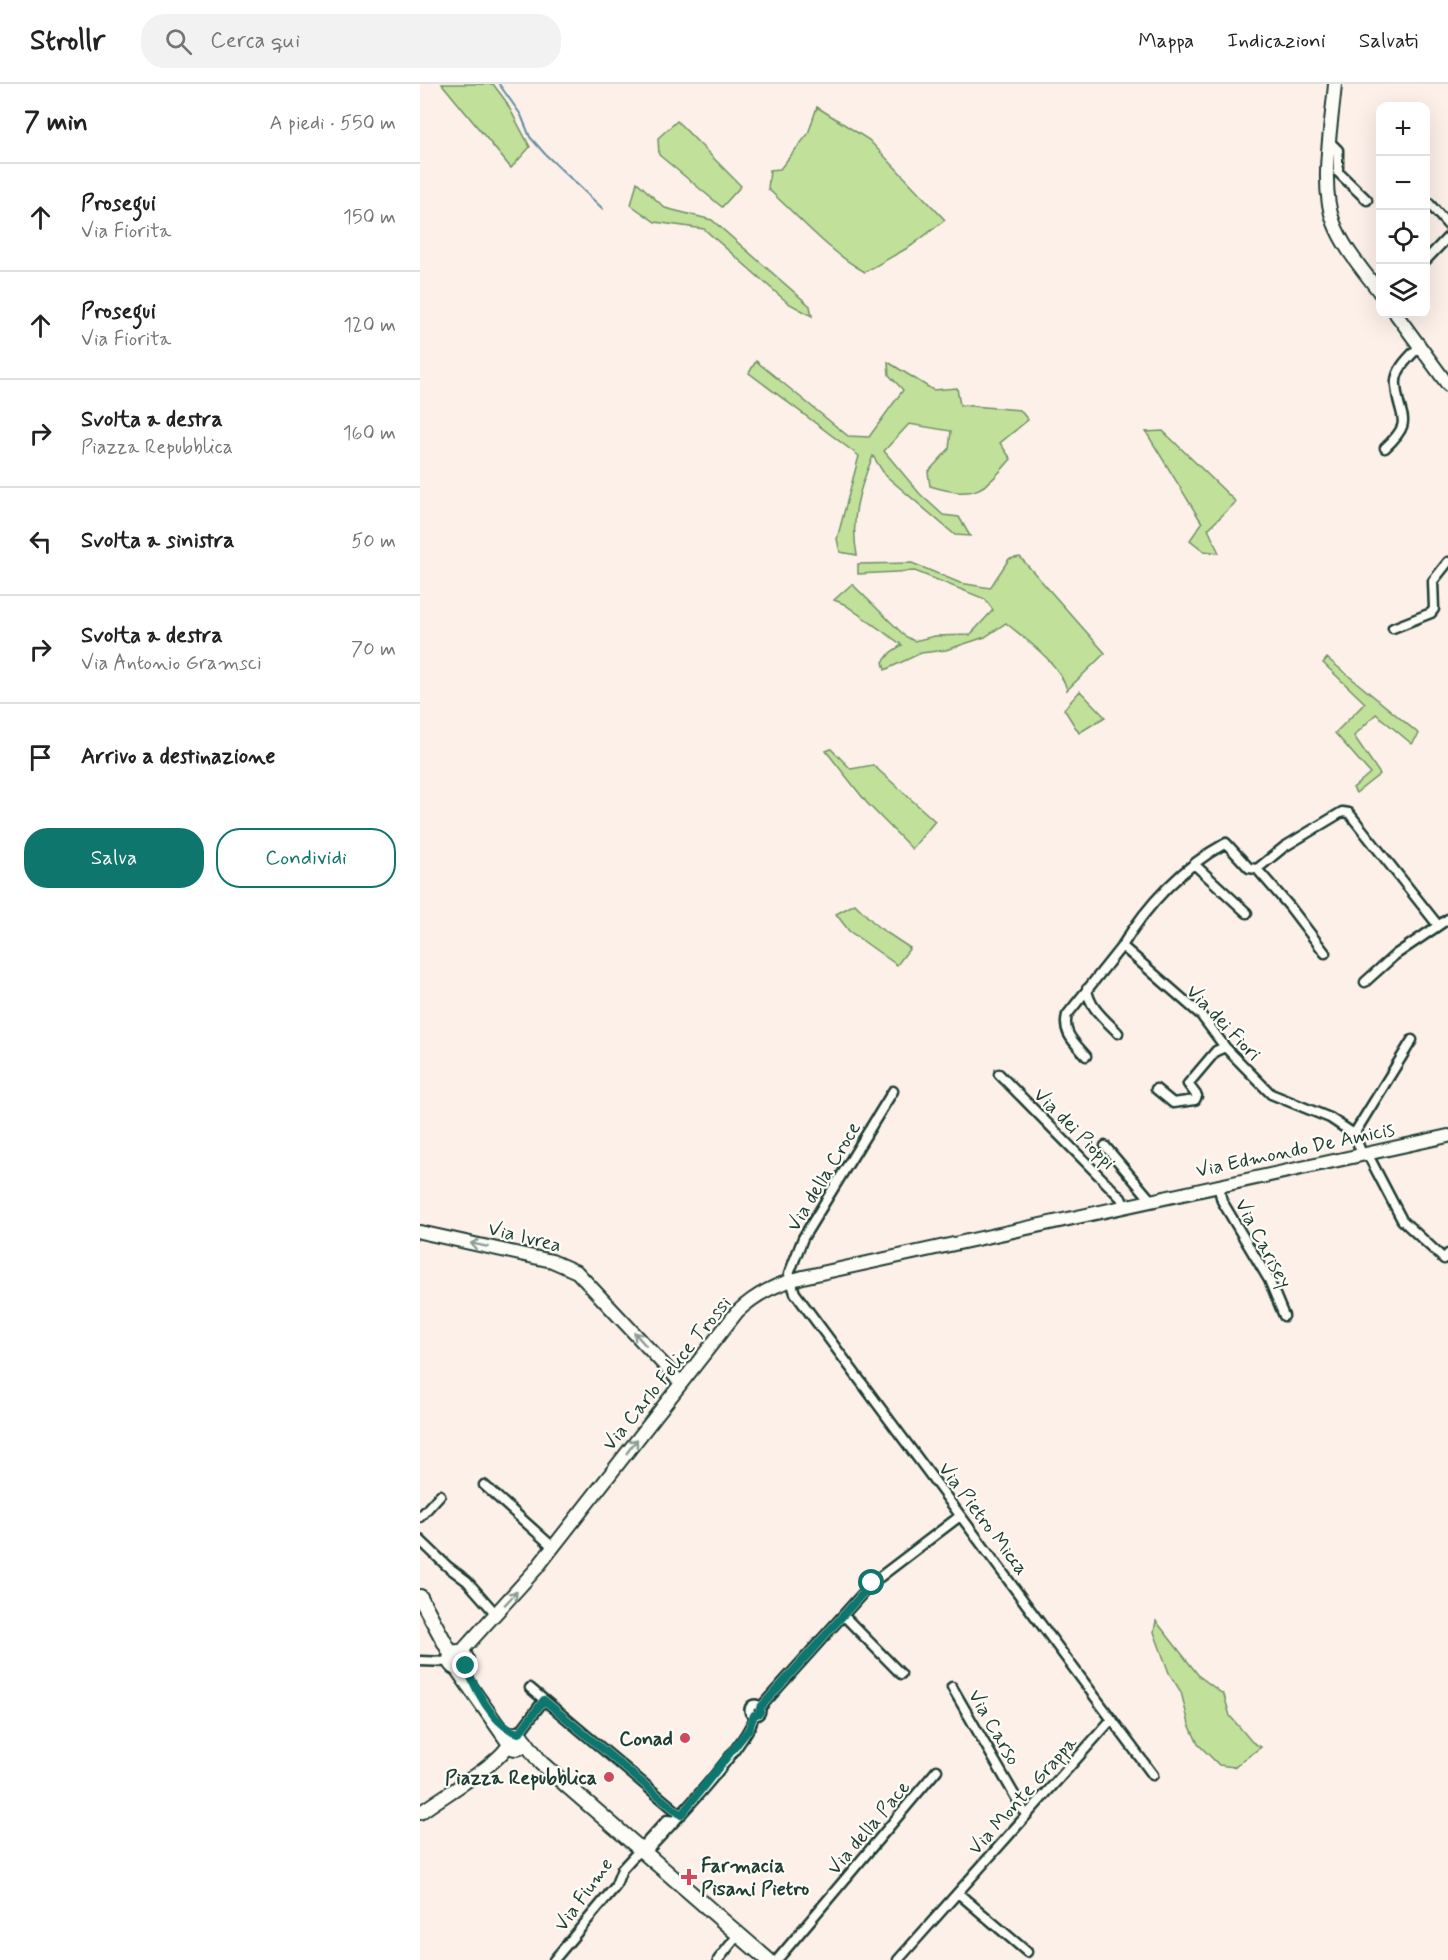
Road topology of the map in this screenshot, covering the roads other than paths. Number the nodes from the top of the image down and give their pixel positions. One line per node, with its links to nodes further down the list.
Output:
1 (1335, 84): 2 (street)
2 (1330, 143): 3 (street); 8 (street)
3 (1366, 200)
4 (1430, 205): 5 (street)
5 (1448, 225)
6 (1448, 237): 7 (street)
7 (1430, 255)
8 (1376, 288)
9 (1399, 318): 10 (street)
10 (1420, 346): 11 (street); 12 (street)
11 (1448, 385)
12 (1385, 448)
13 (1448, 562): 14 (street)
14 (1393, 628)
15 (1194, 864): 16 (street); 17 (street); 20 (street)
16 (1257, 869): 19 (street); 21 (street)
17 (1247, 913)
18 (1448, 919): 19 (street)
19 (1437, 924): 22 (street)
20 (1122, 946): 23 (street); 26 (street, Via dei Fiori)
21 (1324, 953)
22 (1365, 981)
23 (1088, 989): 24 (street); 27 (street)
24 (1118, 1033)
25 (1412, 1040): 31 (street)
26 (1225, 1047): 29 (street); 31 (street, Via dei Fiori)
27 (1086, 1056)
28 (999, 1074): 37 (street, Via dei Pioppi)
29 (1156, 1089)
30 (893, 1090): 41 (street, Via della Croce)
31 (1354, 1134): 34 (street)
32 (1448, 1136): 34 (street, Via Edmondo De Amicis)
33 (1105, 1146): 36 (street)
34 (1365, 1153): 35 (street, Via Edmondo De Amicis); 40 (street)
35 (1218, 1185): 36 (street, Via Edmondo De Amicis); 42 (street, Via Carisey)
36 (1150, 1199): 37 (street, Via Edmondo De Amicis)
37 (1124, 1205): 38 (street, Via Edmondo De Amicis)
38 (1051, 1222): 41 (street, Via Carlo Felice Trossi)
39 (420, 1232): 43 (street, Via Ivrea, one-way to 39)
40 (1448, 1254)
41 (789, 1281): 43 (street, Via Carlo Felice Trossi); 46 (street, Via Pietro Micca)
42 (1284, 1316)
43 (680, 1382): 49 (street, Via Carlo Felice Trossi, one-way to 43)
44 (484, 1485): 49 (street)
45 (440, 1496): 47 (street)
46 (960, 1516): 54 (street, Via Fiume); 61 (street, Via Pietro Micca)
47 (420, 1517)
48 (420, 1540): 50 (street)
49 (553, 1547): 53 (street, Via Carlo Felice Trossi, one-way to 49)
50 (429, 1549): 51 (street); 53 (street)
51 (420, 1554)
52 (420, 1597): 55 (main road)
53 (496, 1614): 55 (street, Via Carlo Felice Trossi)
54 (844, 1616): 57 (street); 67 (street, Via Fiume)
55 (457, 1659): 56 (street); 62 (main road)
56 (420, 1661)
57 (902, 1674)
58 (952, 1687): 66 (street, Via Carso)
59 (530, 1689): 60 (street)
60 (544, 1700): 62 (street); 67 (street)
61 (1112, 1720): 64 (street, Via Pietro Micca); 66 (street, Via Monte Grappa)
62 (516, 1741): 65 (street); 68 (main road)
63 (937, 1770): 75 (street, Via della Pace)
64 (1153, 1775)
65 (420, 1813)
66 (1026, 1815): 69 (street, Via Monte Grappa)
67 (678, 1818): 68 (street, Via Fiume)
68 (642, 1851): 70 (main road); 72 (street, Via Fiume)
69 (958, 1893): 71 (street); 76 (street, Via Monte Grappa)
70 (738, 1935): 73 (street); 74 (main road)
71 (1026, 1952)
72 (554, 1960)
73 (718, 1960)
74 (768, 1960)
75 (777, 1960)
76 (898, 1960)

